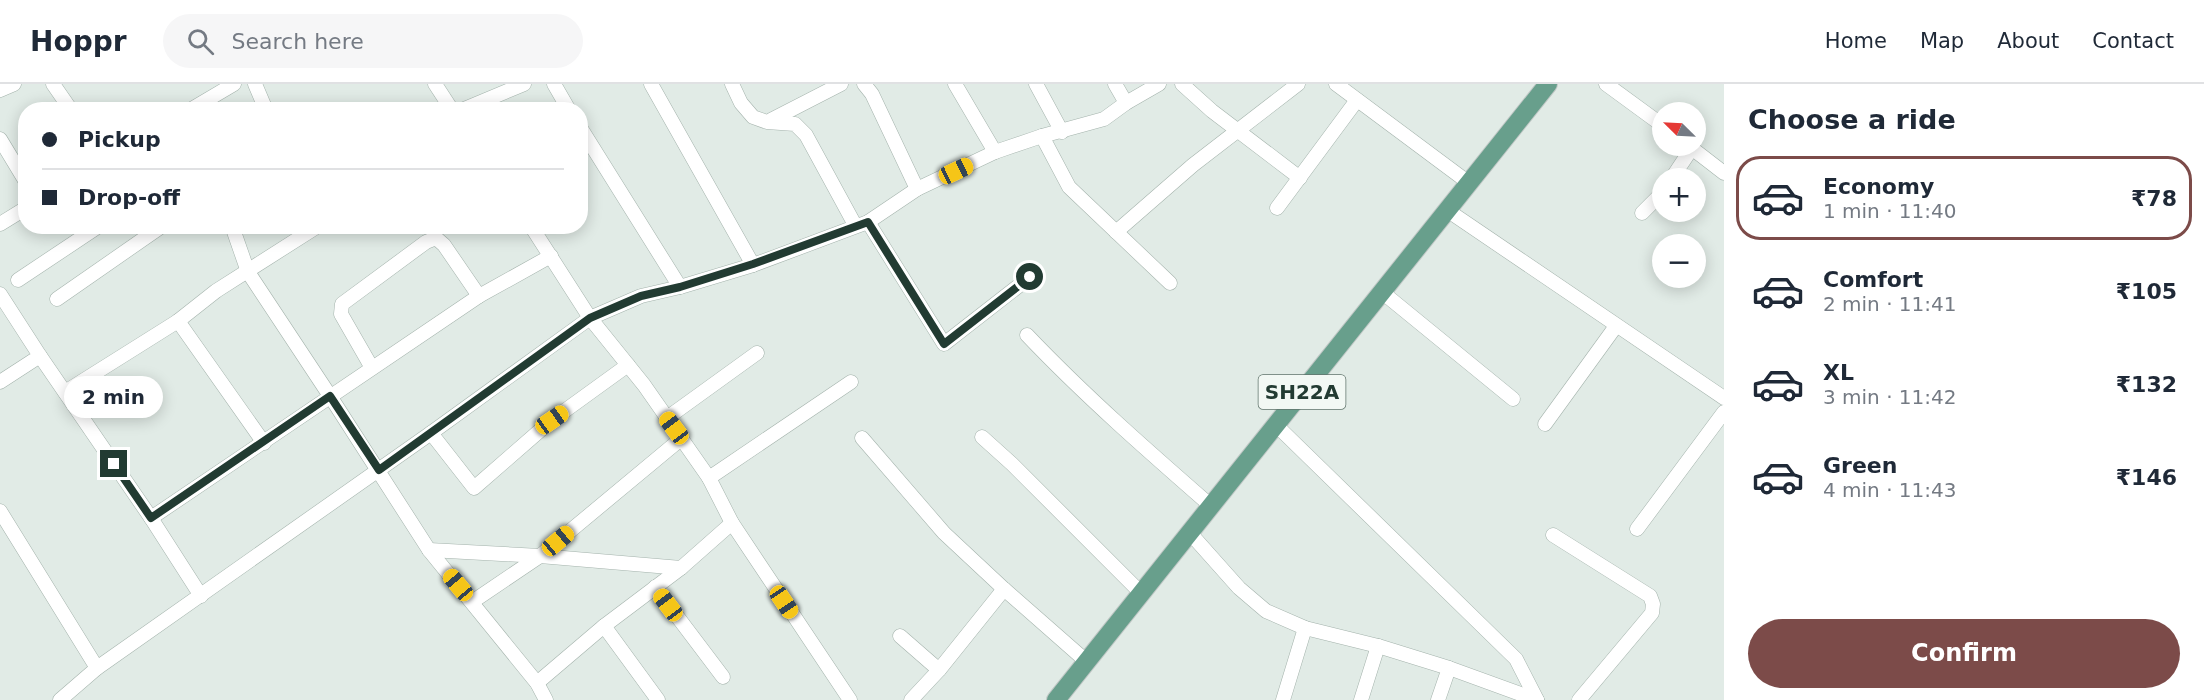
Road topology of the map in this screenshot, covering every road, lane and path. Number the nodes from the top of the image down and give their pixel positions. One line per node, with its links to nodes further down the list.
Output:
1 (14, 84): 22 (street)
2 (53, 84): 24 (street)
3 (234, 84): 25 (street)
4 (255, 84): 26 (street)
5 (435, 84): 27 (street)
6 (524, 84): 28 (street)
7 (554, 84): 29 (street)
8 (651, 84): 61 (street)
9 (732, 84): 32 (street)
10 (841, 84): 21 (street)
11 (864, 84): 44 (street)
12 (955, 84): 38 (street)
13 (1036, 84): 34 (street)
14 (1115, 84): 30 (street)
15 (1160, 84): 30 (street)
16 (1182, 84): 33 (street)
17 (1298, 84): 33 (street)
18 (1336, 84): 23 (street)
19 (1606, 84): 31 (street)
20 (1540, 87): 43 (main road, SH22A)
21 (820, 89): 32 (street)
22 (0, 90)
23 (1357, 100): 42 (street); 43 (street)
24 (65, 102)
25 (204, 102)
26 (263, 102)
27 (447, 102)
28 (481, 102)
29 (564, 102)
30 (1126, 103): 34 (street)
31 (1652, 118)
32 (767, 122): 51 (street)
33 (1238, 130): 42 (street); 52 (street)
34 (1062, 132): 35 (street)
35 (1042, 136): 38 (street); 52 (street)
36 (0, 139): 40 (street)
37 (588, 140): 66 (street)
38 (995, 152): 44 (street)
39 (1702, 156): 41 (street)
40 (18, 169)
41 (1724, 173)
42 (1300, 178): 46 (street)
43 (1468, 183): 47 (main road, SH22A)
44 (916, 189): 51 (street)
45 (1652, 204): 49 (street)
46 (1277, 208)
47 (1447, 210): 67 (main road, SH22A); 73 (street)
48 (18, 213): 50 (street)
49 (1642, 213)
50 (0, 224)
51 (862, 224): 61 (street); 63 (street)
52 (1116, 232): 65 (street)
53 (87, 234): 64 (street)
54 (150, 234): 70 (street)
55 (235, 234): 62 (street)
56 (306, 234): 62 (street)
57 (432, 234): 78 (street)
58 (435, 234): 69 (street)
59 (536, 234): 60 (street)
60 (551, 256): 69 (street); 71 (street)
61 (753, 264): 66 (street)
62 (248, 272): 72 (street); 82 (street)
63 (1030, 277)
64 (18, 280)
65 (1170, 283)
66 (680, 287): 71 (street)
67 (1382, 292): 84 (street); 88 (main road, SH22A)
68 (0, 294): 76 (street)
69 (478, 296): 78 (street)
70 (57, 299)
71 (590, 318): 77 (street); 89 (street)
72 (178, 321): 81 (street); 93 (street)
73 (1616, 326): 83 (street); 87 (street)
74 (1027, 335): 96 (street)
75 (757, 353): 86 (street)
76 (40, 356): 79 (street); 81 (street)
77 (628, 365): 86 (street); 89 (street)
78 (372, 368): 82 (street)
79 (0, 382)
80 (851, 382): 95 (street)
81 (65, 392): 98 (street)
82 (330, 396): 93 (street); 94 (street)
83 (1724, 398)
84 (1513, 399)
85 (1724, 412): 100 (street)
86 (667, 418): 91 (street)
87 (1545, 424)
88 (1276, 425): 96 (main road, SH22A); 131 (street)
89 (431, 433): 94 (street)
90 (982, 437): 108 (street)
91 (682, 438): 95 (street); 104 (street)
92 (862, 438): 107 (street)
93 (264, 443): 98 (street)
94 (379, 470): 103 (street); 109 (street)
95 (709, 478): 99 (street)
96 (1211, 506): 101 (main road, SH22A)
97 (1, 515): 116 (street)
98 (151, 518): 109 (street)
99 (732, 523): 105 (street); 126 (street)
100 (1637, 529)
101 (1190, 533): 108 (main road, SH22A); 112 (street)
102 (1553, 535): 132 (street)
103 (429, 550): 104 (street); 110 (street)
104 (540, 556): 105 (street); 110 (street)
105 (681, 568): 106 (street)
106 (655, 587): 111 (street); 119 (street)
107 (1004, 589): 115 (street); 118 (street)
108 (1141, 593): 115 (main road, SH22A)
109 (201, 596): 116 (street)
110 (472, 602): 120 (street)
111 (604, 626): 120 (street); 125 (street)
112 (1305, 628): 114 (street); 128 (street)
113 (900, 636): 118 (street)
114 (1378, 645): 117 (street); 129 (street)
115 (1086, 661): 122 (main road, SH22A)
116 (97, 668): 123 (street)
117 (1449, 668): 121 (street); 130 (street)
118 (939, 670): 127 (street)
119 (723, 677)
120 (537, 683): 124 (street)
121 (1511, 696): 131 (street)
122 (1065, 697)
123 (60, 700)
124 (546, 700)
125 (658, 700)
126 (850, 700)
127 (911, 700)
128 (1283, 700)
129 (1361, 700)
130 (1438, 700)
131 (1537, 700)
132 (1579, 700)

